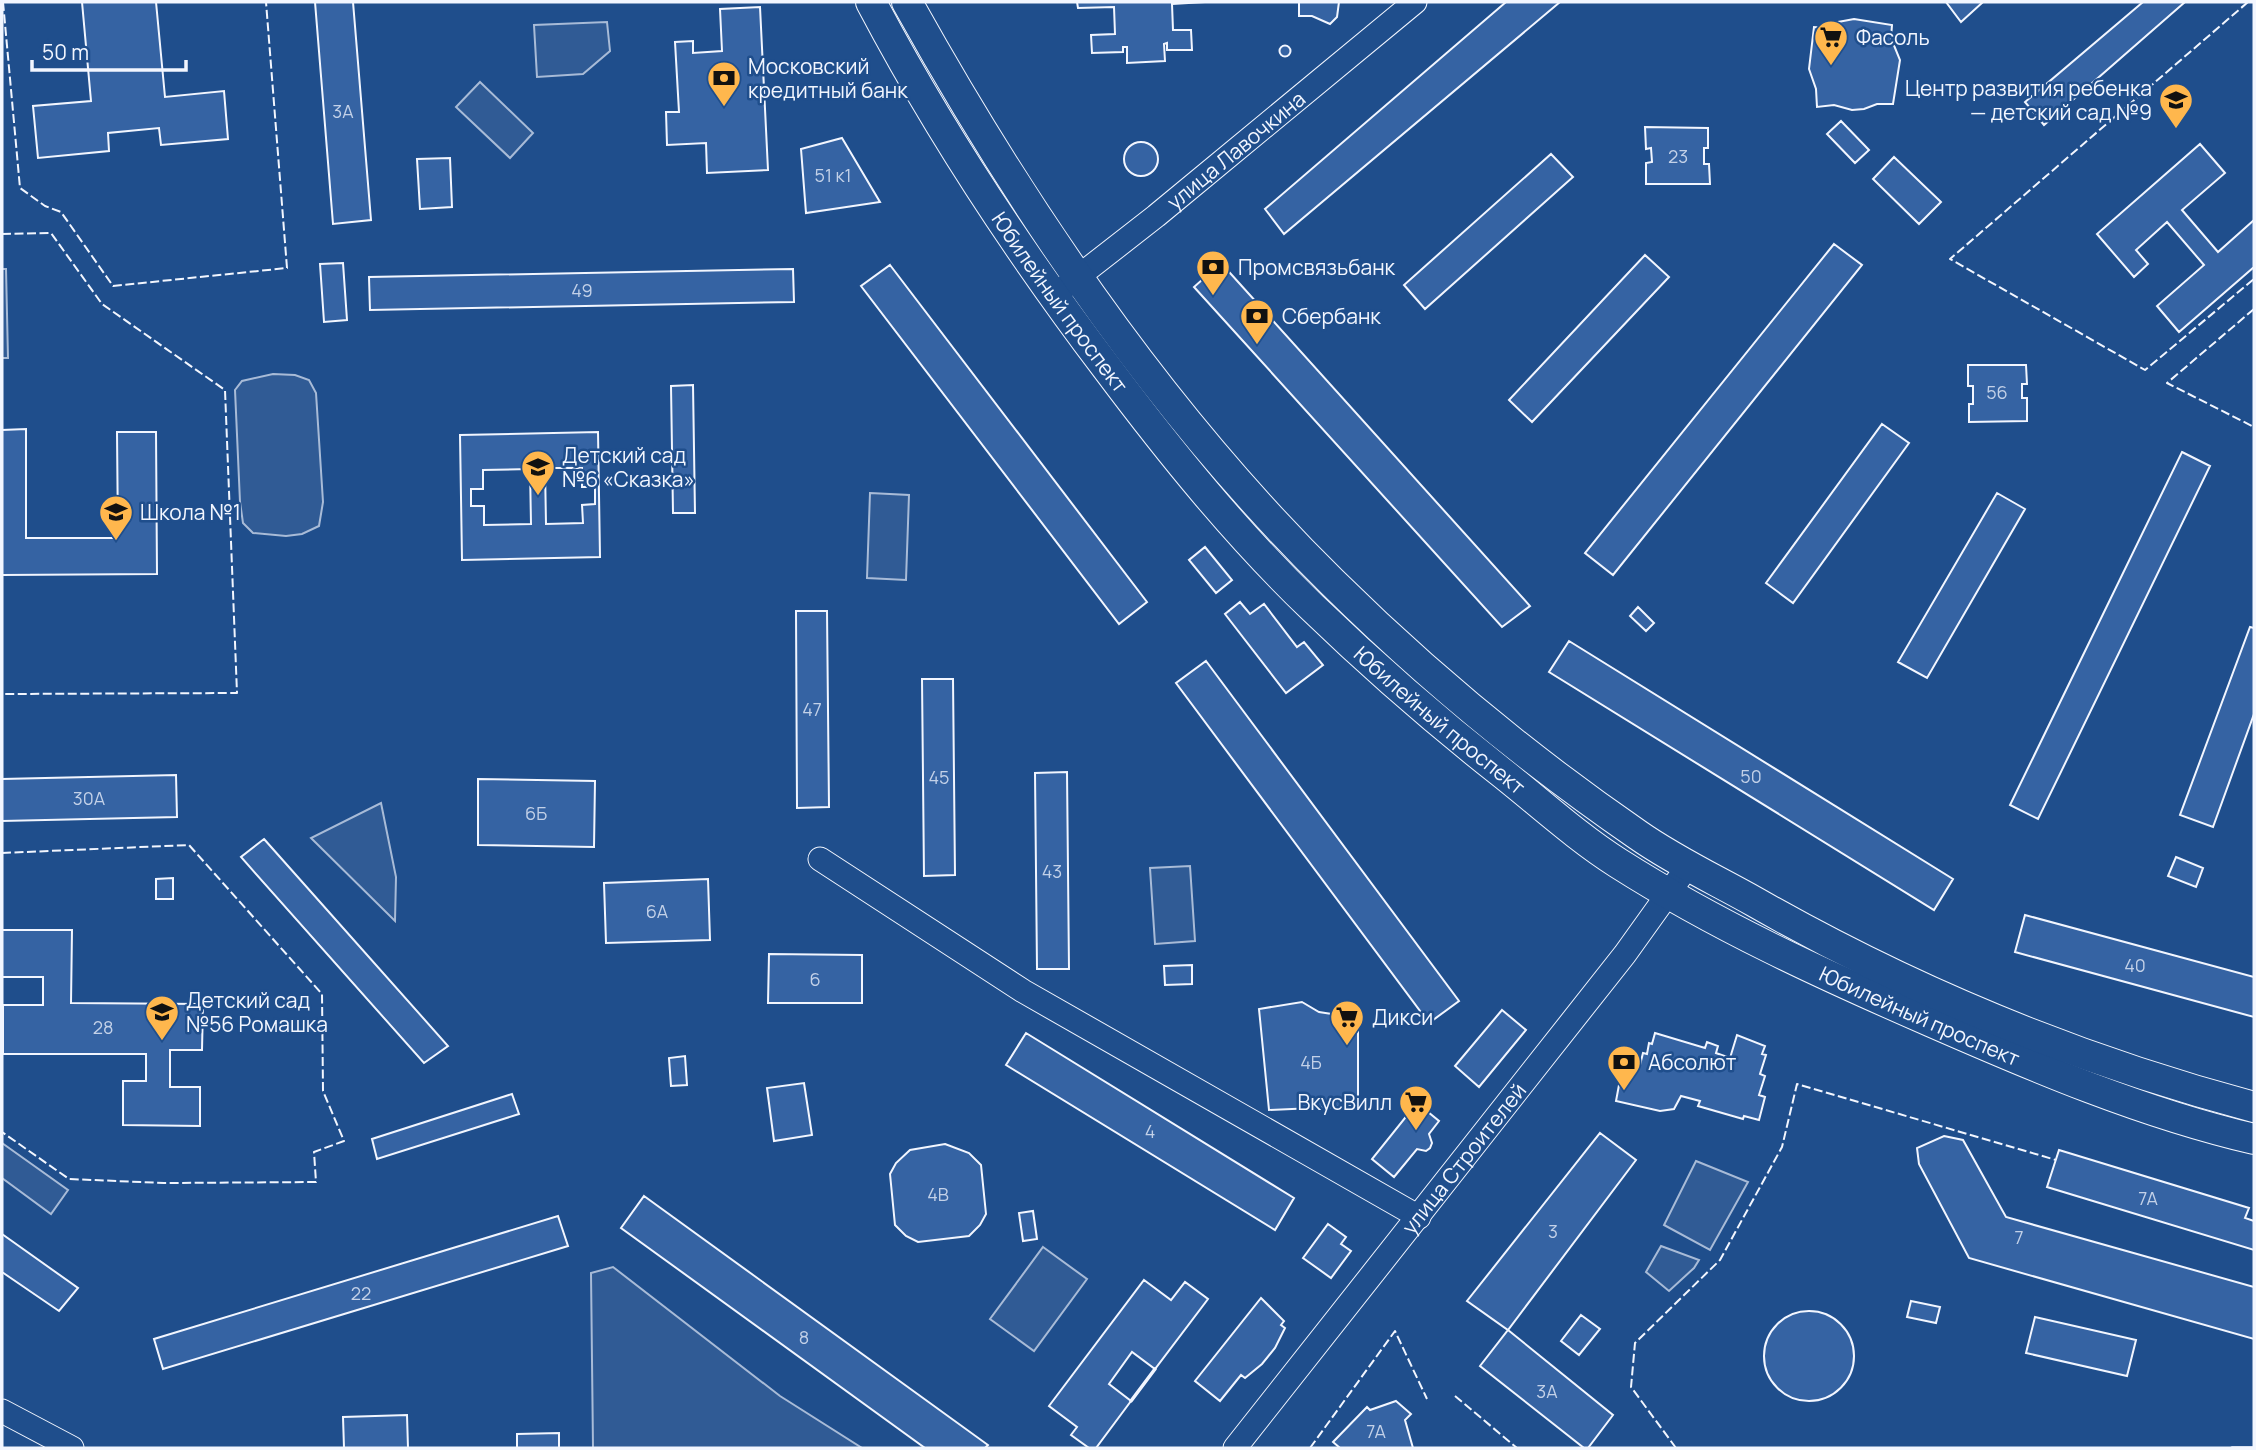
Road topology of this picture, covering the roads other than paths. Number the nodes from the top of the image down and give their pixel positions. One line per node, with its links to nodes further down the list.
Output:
1 (871, 2): 5 (main road, Юбилейный проспект)
2 (907, 2): 4 (main road, Юбилейный проспект)
3 (1415, 2): 4 (street, улица Лавочкина)
4 (1078, 277): 5 (street, улица Лавочкина); 7 (main road, Юбилейный проспект)
5 (1054, 296): 8 (main road, Юбилейный проспект)
6 (820, 859): 11 (street)
7 (1688, 866): 8 (street, улица Строителей); 9 (main road, Юбилейный проспект)
8 (1669, 892): 10 (main road, Юбилейный проспект); 11 (street, улица Строителей)
9 (2254, 1107)
10 (2254, 1139)
11 (1419, 1217): 14 (street, улица Строителей)
12 (2, 1411): 13 (street)
13 (72, 1448)
14 (1235, 1448)

